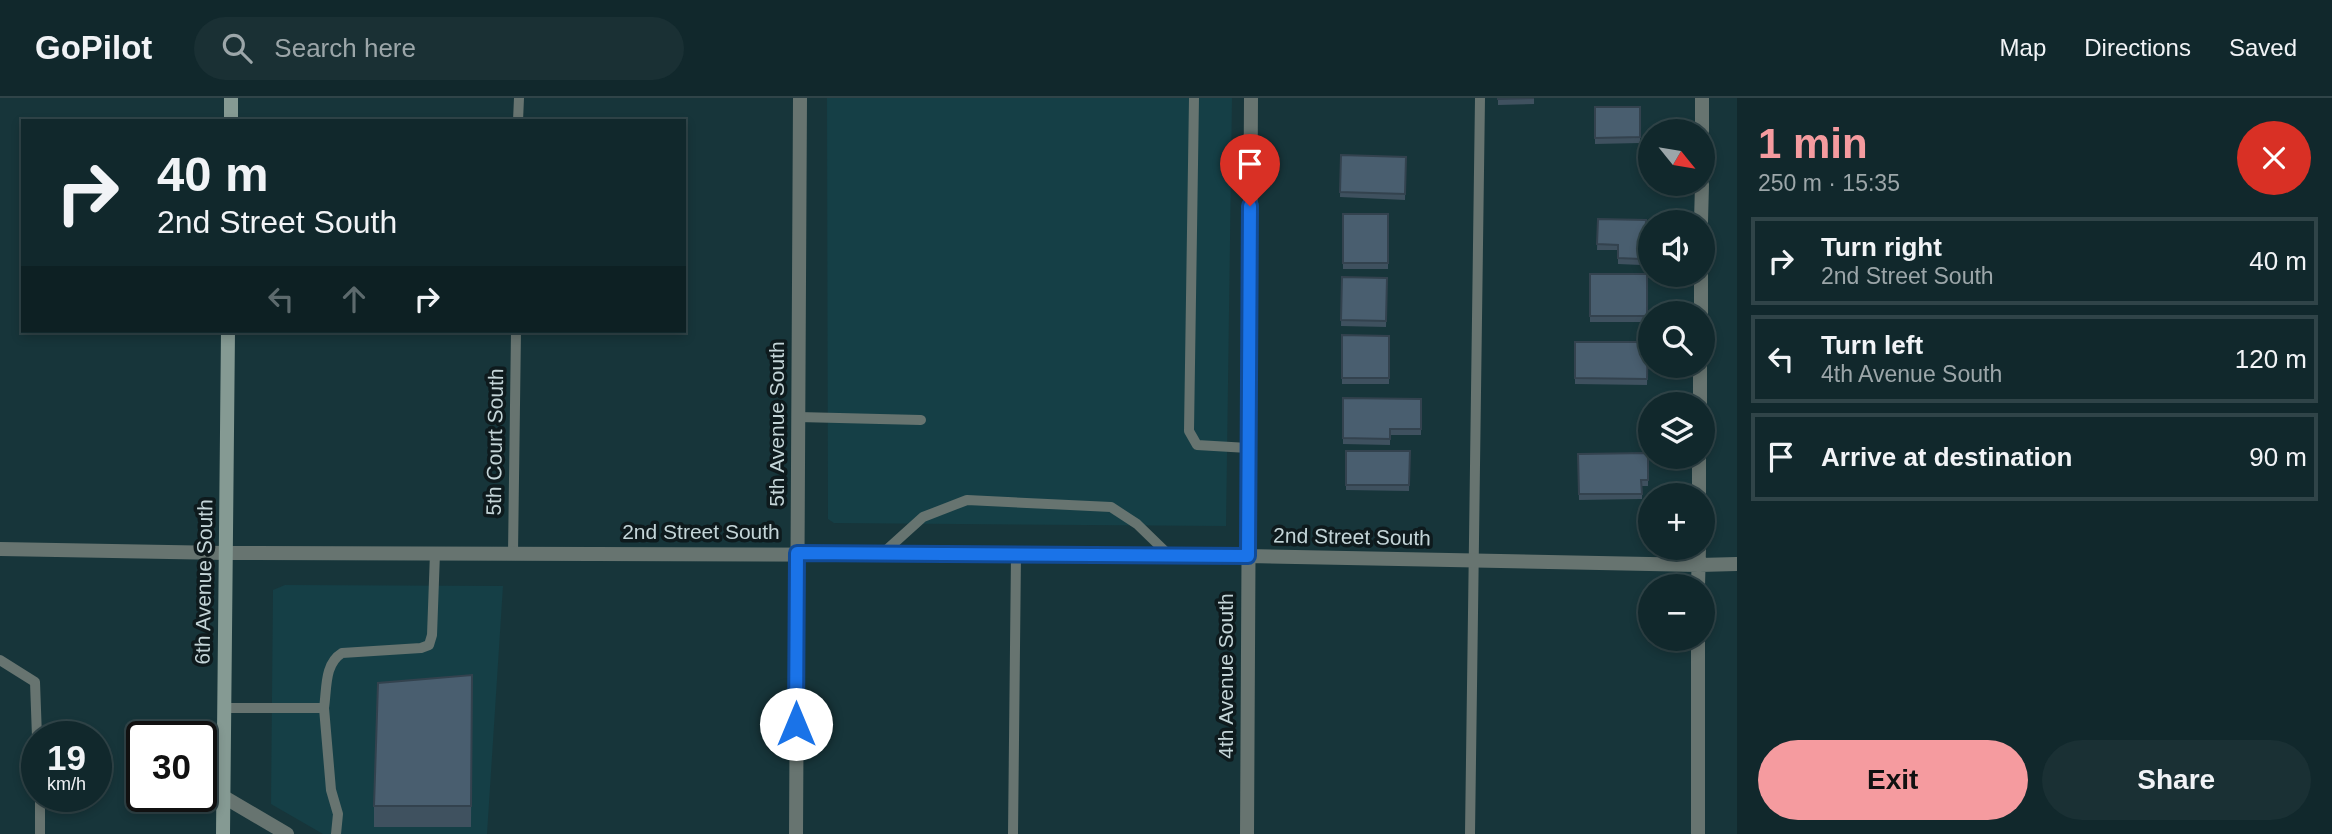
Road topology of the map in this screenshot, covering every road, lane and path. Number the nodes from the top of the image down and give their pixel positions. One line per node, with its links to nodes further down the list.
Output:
1 (231, 98): 8 (main road)
2 (519, 98): 9 (lane)
3 (800, 98): 13 (street, 5th Avenue South)
4 (1194, 98): 15 (lane)
5 (1251, 98): 15 (street, 4th Avenue South)
6 (1480, 98): 26 (lane)
7 (1703, 98): 10 (street)
8 (231, 119)
9 (518, 119)
10 (1702, 119)
11 (228, 333): 17 (main road, 6th Avenue South)
12 (516, 333): 19 (lane, 5th Court South)
13 (798, 417): 14 (lane); 20 (street, 5th Avenue South)
14 (921, 420)
15 (1248, 448): 24 (street, 4th Avenue South)
16 (0, 549): 17 (street, 2nd Street South)
17 (225, 552): 18 (street, 2nd Street South); 32 (main road, 6th Avenue South)
18 (435, 553): 19 (street, 2nd Street South); 33 (lane)
19 (513, 553): 20 (street, 2nd Street South)
20 (797, 553): 21 (street, 2nd Street South); 41 (street, 5th Avenue South)
21 (882, 554): 22 (street, 2nd Street South); 23 (lane)
22 (1016, 554): 23 (street, 2nd Street South); 42 (lane)
23 (1170, 556): 24 (street, 2nd Street South)
24 (1248, 556): 26 (street, 2nd Street South); 43 (street, 4th Avenue South)
25 (1699, 560): 28 (street)
26 (1474, 561): 28 (street, 2nd Street South); 44 (lane)
27 (1737, 564): 28 (street, 2nd Street South)
28 (1699, 565): 29 (street)
29 (1699, 574)
30 (1698, 651): 45 (street)
31 (0, 660): 34 (lane)
32 (224, 708): 33 (lane); 35 (main road, 6th Avenue South)
33 (324, 708): 40 (lane)
34 (36, 721)
35 (223, 797): 38 (main road, 6th Avenue South); 39 (street)
36 (40, 812): 37 (lane)
37 (40, 834)
38 (223, 834)
39 (287, 834)
40 (336, 834)
41 (796, 834)
42 (1013, 834)
43 (1247, 834)
44 (1470, 834)
45 (1698, 834)

